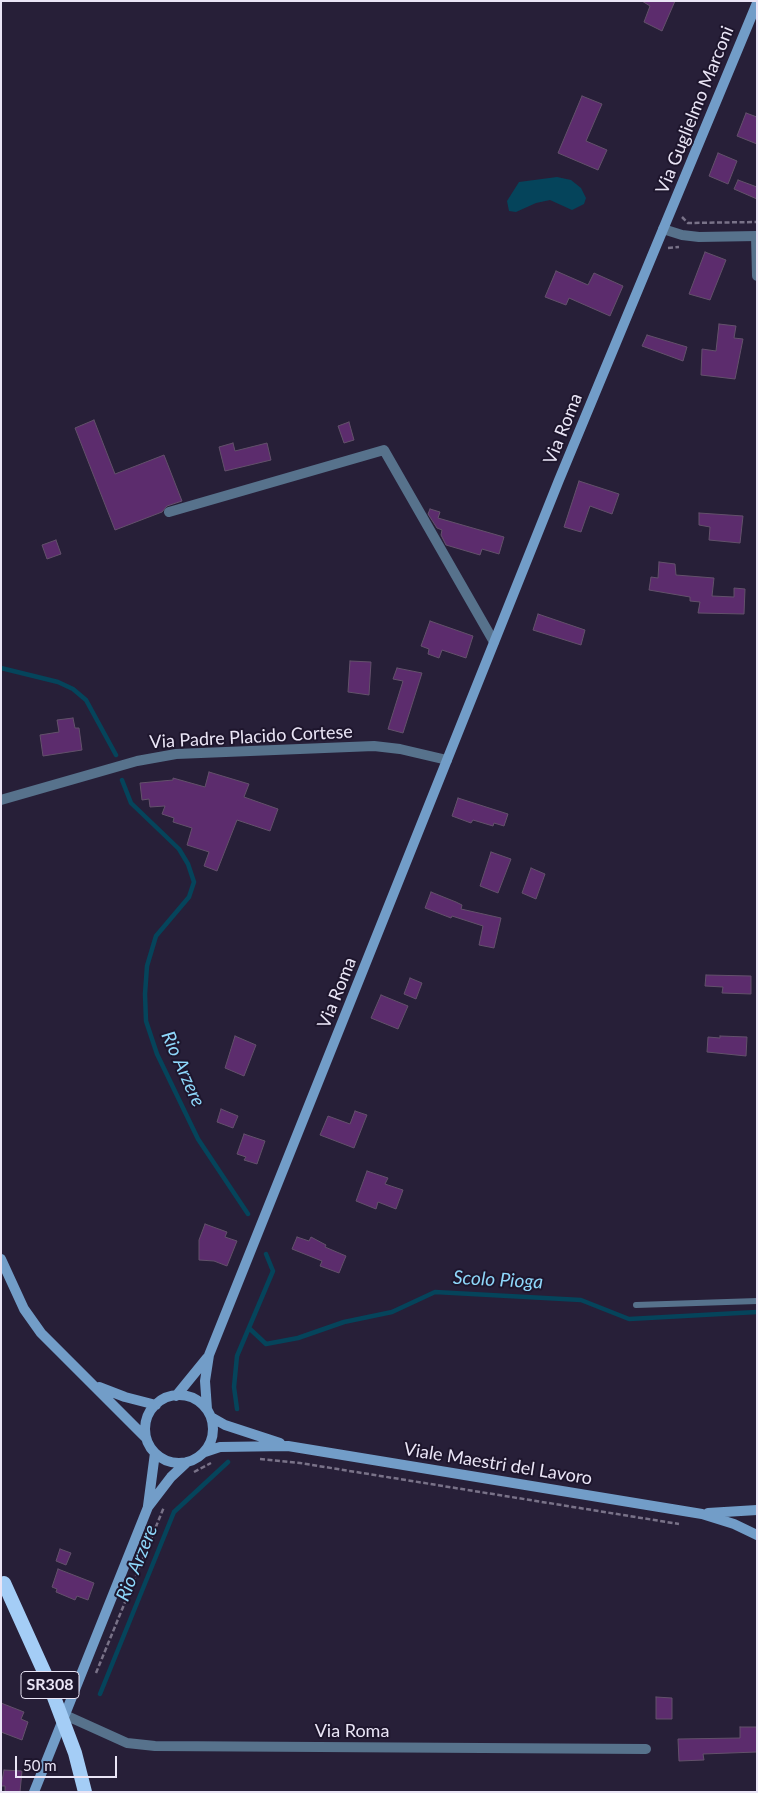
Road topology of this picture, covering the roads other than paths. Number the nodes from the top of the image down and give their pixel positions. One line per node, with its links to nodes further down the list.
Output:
1 (757, 3): 2 (main road, Via Guglielmo Marconi)
2 (662, 229): 3 (street); 6 (main road, Via Roma)
3 (756, 236): 4 (street)
4 (757, 276)
5 (169, 512): 6 (street)
6 (494, 642): 7 (main road, Via Roma)
7 (447, 760): 8 (street, Via Padre Placido Cortese); 12 (main road, Via Roma)
8 (1, 800)
9 (1, 1258): 13 (main road)
10 (757, 1300): 11 (lane)
11 (636, 1305)
12 (209, 1356): 14 (main road, Via Roma); 16 (main road, Via Roma)
13 (96, 1385): 15 (main road); 17 (main road)
14 (176, 1396): 15 (main road); 16 (main road)
15 (156, 1405): 17 (main road)
16 (209, 1413): 18 (main road, Viale Maestri del Lavoro); 19 (main road)
17 (146, 1438): 20 (main road)
18 (288, 1446): 19 (main road, Viale Maestri del Lavoro); 24 (main road, Viale Maestri del Lavoro)
19 (204, 1452): 21 (main road)
20 (155, 1453): 21 (main road); 22 (main road)
21 (187, 1462): 22 (main road)
22 (148, 1507): 27 (main road)
23 (757, 1510): 24 (main road, Viale Maestri del Lavoro)
24 (702, 1514): 25 (main road, Viale Maestri del Lavoro)
25 (757, 1535)
26 (4, 1584): 30 (highway, SR308, bridge)
27 (65, 1715): 28 (street, Via Roma); 29 (main road)
28 (646, 1749)
29 (34, 1792)
30 (86, 1792)

